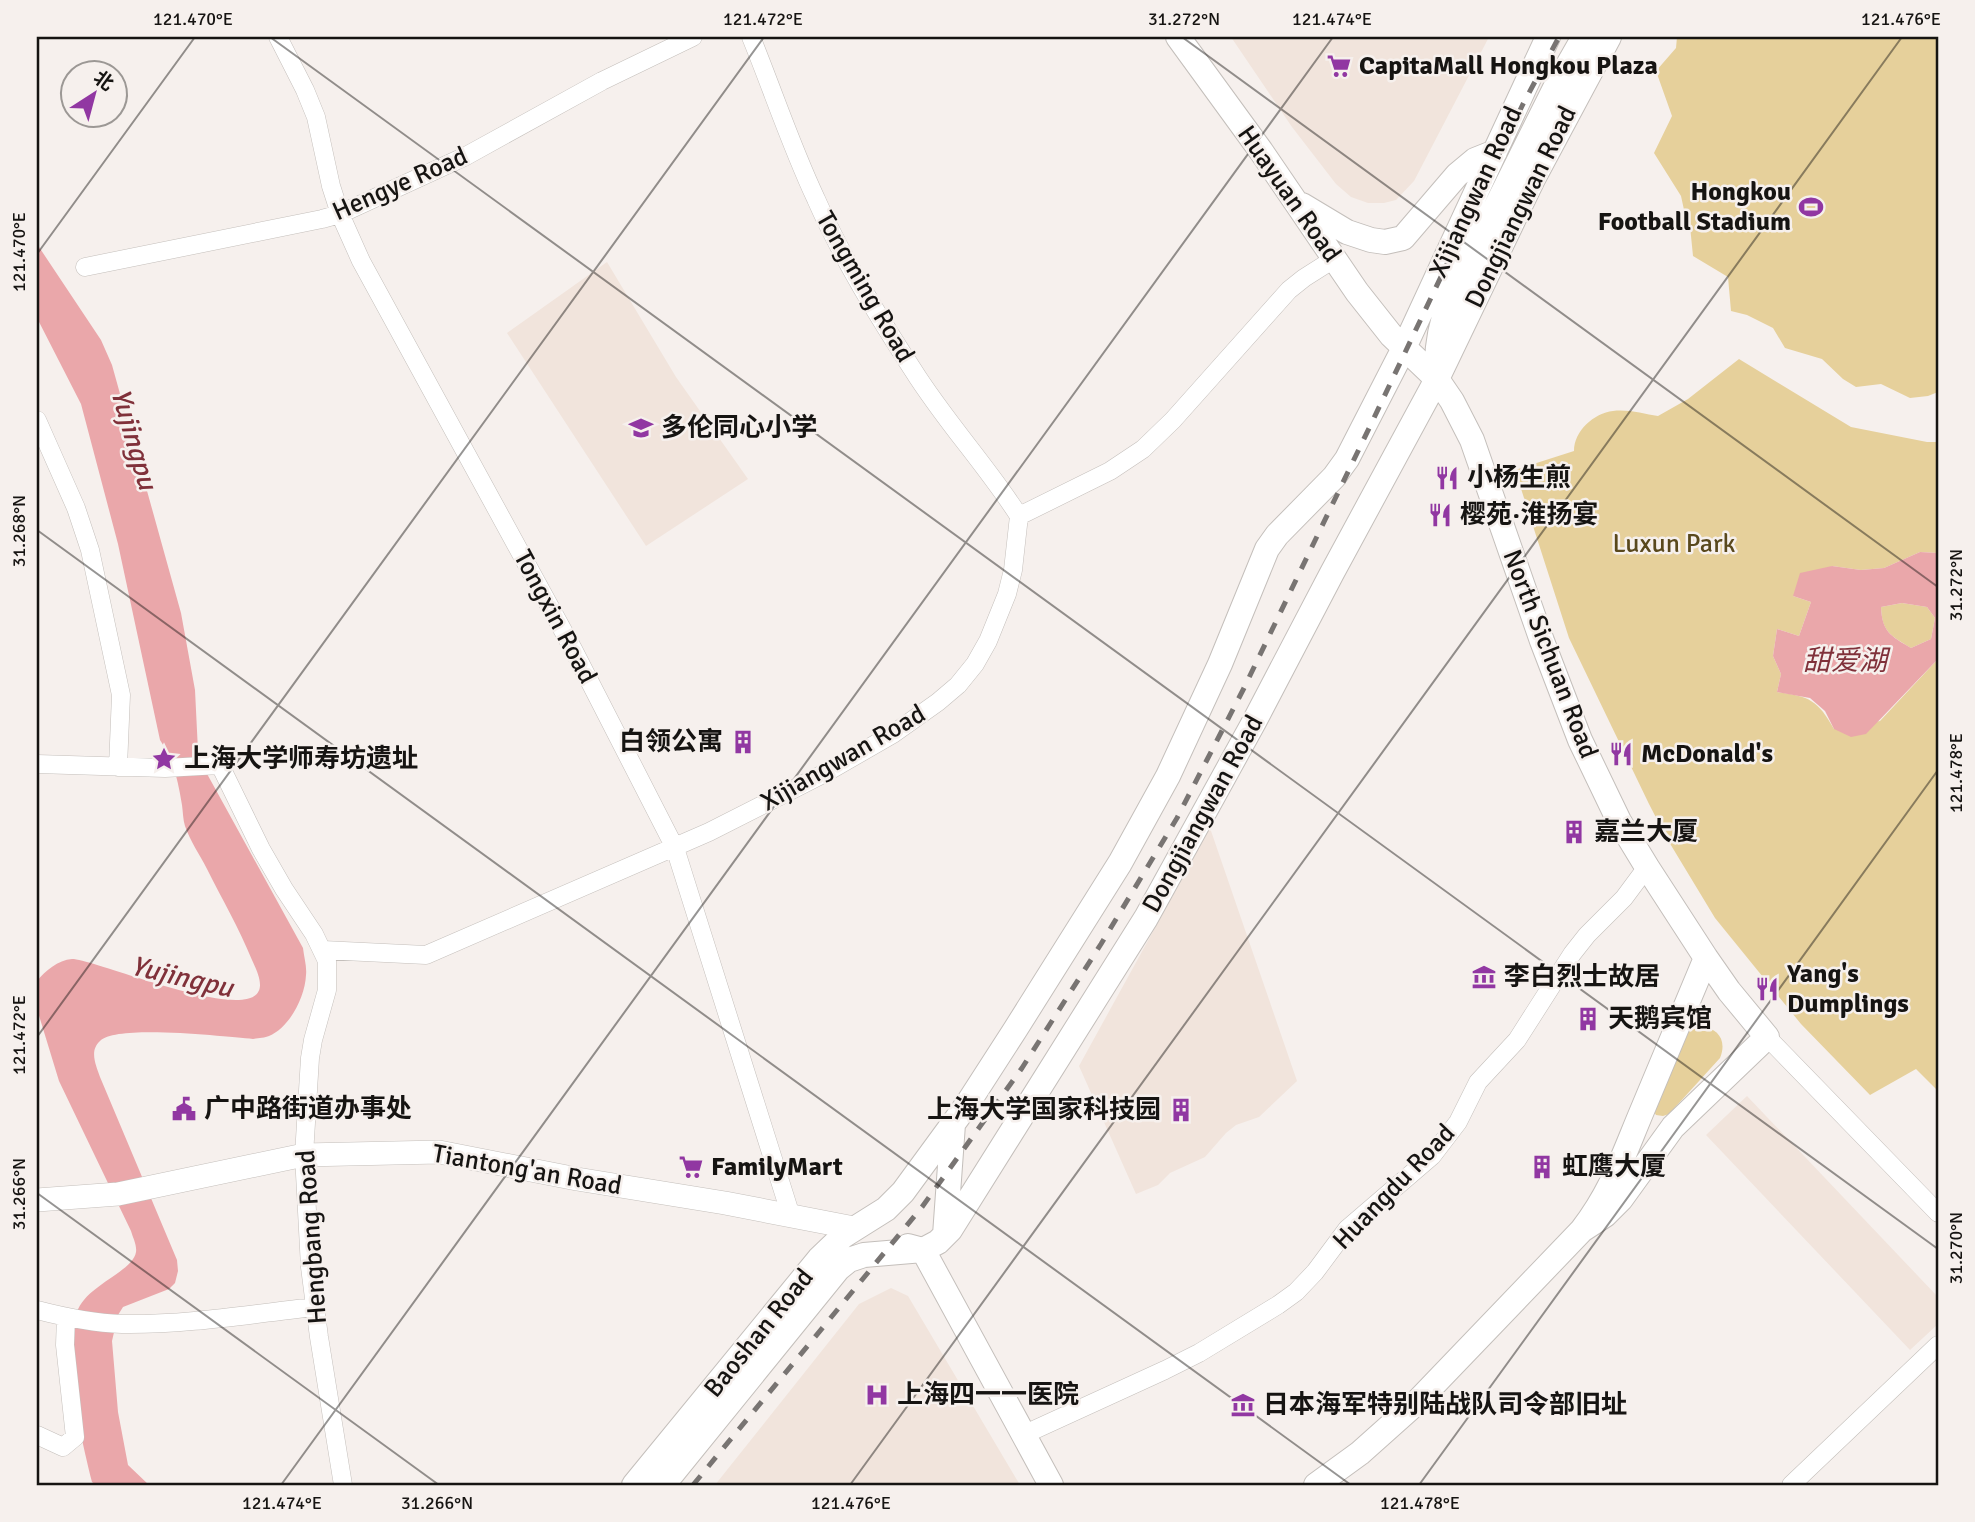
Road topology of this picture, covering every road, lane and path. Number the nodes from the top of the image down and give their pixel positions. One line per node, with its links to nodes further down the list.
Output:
1 (278, 37): 10 (street, Tongxin Road)
2 (693, 37): 10 (street, Hengye Road)
3 (751, 37): 16 (street, Tongming Road)
4 (1178, 37): 9 (main road, Huayuan Road)
5 (1548, 37): 8 (main road, Xijiangwan Road)
6 (1584, 37): 14 (main road, Dongjiangwan Road)
7 (1609, 37): 14 (main road, Dongjiangwan Road)
8 (1494, 152): 9 (main road); 13 (main road, Xijiangwan Road)
9 (1296, 201): 11 (main road, Huayuan Road)
10 (340, 214): 12 (street, Hengye Road); 19 (street, Tongxin Road)
11 (1334, 259): 13 (main road, Huayuan Road); 16 (street)
12 (85, 267)
13 (1404, 348): 14 (main road, North Sichuan Road); 25 (main road, Dongjiangwan Road)
14 (1437, 379): 20 (main road, North Sichuan Road); 33 (main road, Dongjiangwan Road)
15 (37, 420): 18 (street)
16 (1019, 516): 19 (street, Xijiangwan Road)
17 (37, 764): 18 (street)
18 (118, 767): 21 (street, Hengbang Road)
19 (675, 848): 21 (street, Xijiangwan Road); 30 (street, Tongxin Road)
20 (1647, 867): 22 (main road, North Sichuan Road); 41 (street, Huangdu Road)
21 (323, 950): 27 (street, Hengbang Road)
22 (1706, 958): 23 (main road, North Sichuan Road); 24 (main road)
23 (1767, 1037): 26 (main road); 29 (street)
24 (1640, 1114): 26 (main road); 32 (main road)
25 (954, 1123): 31 (main road, Dongjiangwan Road); 33 (main road, Dongjiangwan Road)
26 (1673, 1127): 32 (main road)
27 (304, 1155): 28 (street, Tiantong'an Road); 30 (street, Tiantong'an Road); 36 (street, Hengbang Road)
28 (37, 1200)
29 (1938, 1213)
30 (792, 1216): 31 (street, Tiantong'an Road)
31 (855, 1228): 34 (main road); 35 (main road, Baoshan Road); 43 (main road, Baoshan Road)
32 (1583, 1230): 46 (main road)
33 (945, 1235): 34 (main road, Dongjiangwan Road)
34 (923, 1250): 35 (main road, Baoshan Road); 41 (main road)
35 (831, 1278): 44 (main road, Baoshan Road)
36 (315, 1307): 38 (street); 42 (street, Hengbang Road)
37 (37, 1310): 38 (street)
38 (69, 1318): 40 (street)
39 (1938, 1345): 47 (street)
40 (37, 1435)
41 (1023, 1435): 45 (main road)
42 (343, 1485)
43 (634, 1485)
44 (663, 1485)
45 (1051, 1485)
46 (1316, 1485)
47 (1791, 1485)

